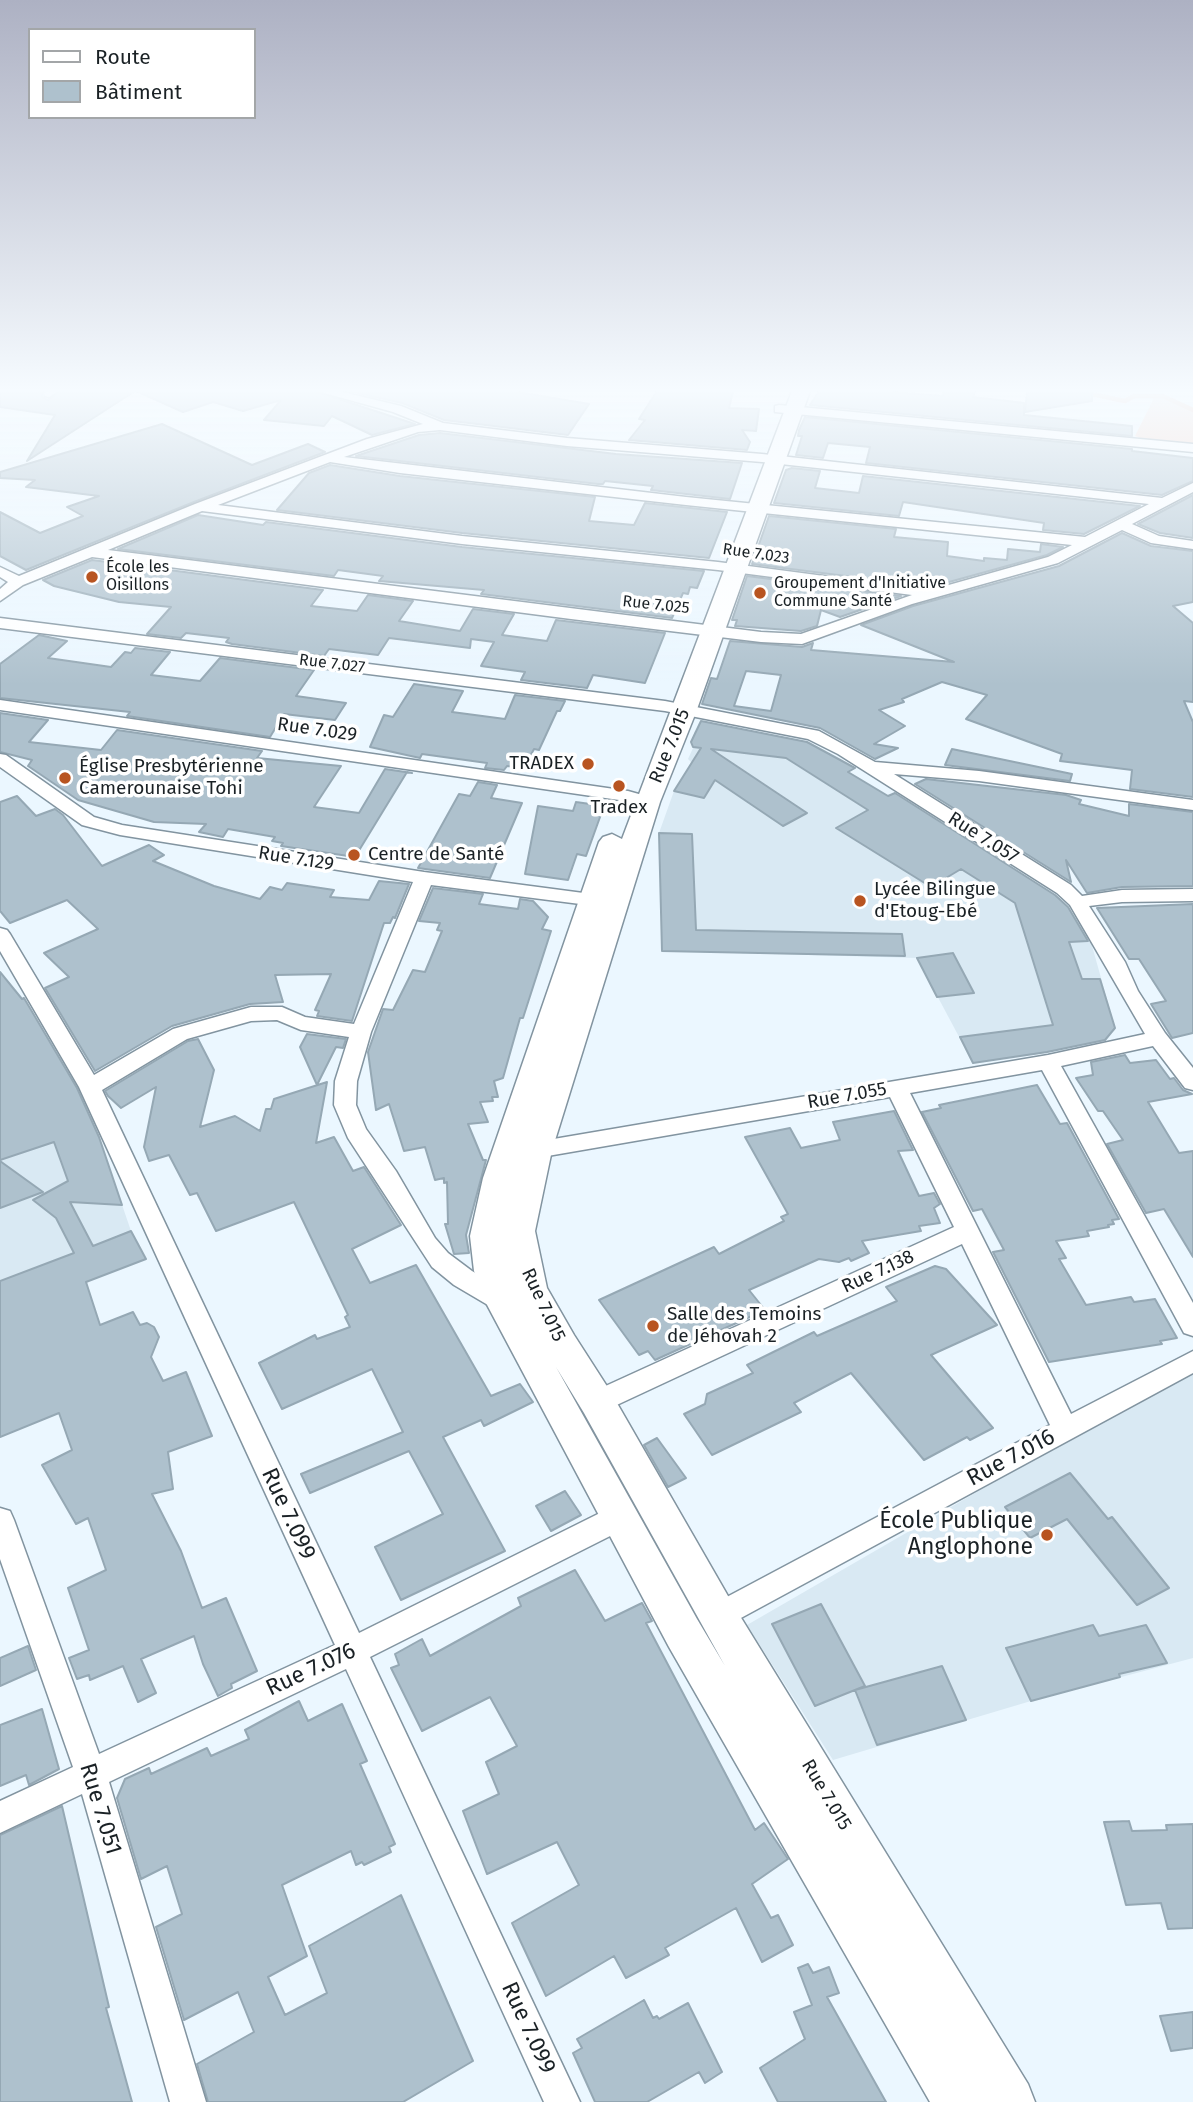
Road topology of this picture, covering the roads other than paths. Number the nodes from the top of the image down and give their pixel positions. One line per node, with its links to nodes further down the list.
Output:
1 (249, 489): 7 (street)
2 (586, 489): 8 (street)
3 (758, 489): 8 (main road, Rue 7.015)
4 (1043, 489): 6 (street)
5 (1189, 489): 6 (street, Rue 7.025)
6 (1164, 502): 9 (street, Rue 7.025)
7 (200, 507): 12 (street); 13 (street, Rue 7.023)
8 (751, 507): 10 (street); 13 (main road, Rue 7.015)
9 (1123, 525): 10 (street, Rue 7.025); 11 (street)
10 (1088, 542): 16 (street, Rue 7.025)
11 (1193, 545)
12 (88, 552): 15 (street); 19 (street, Rue 7.025)
13 (726, 568): 16 (street, Rue 7.023); 19 (main road, Rue 7.015)
14 (0, 571): 15 (street)
15 (18, 582): 17 (street)
16 (932, 593): 19 (street, Rue 7.025)
17 (0, 597)
18 (0, 623): 21 (street, Rue 7.027)
19 (705, 629): 21 (main road, Rue 7.015)
20 (0, 705): 24 (street, Rue 7.029)
21 (674, 709): 23 (street, Rue 7.057); 24 (main road, Rue 7.015)
22 (0, 759): 26 (street, Rue 7.129)
23 (867, 767): 25 (street); 28 (street, Rue 7.057)
24 (637, 799): 29 (main road, Rue 7.015)
25 (1193, 805)
26 (424, 878): 29 (street, Rue 7.129); 31 (street)
27 (1193, 895): 28 (street)
28 (1079, 902): 32 (street, Rue 7.057)
29 (601, 903): 37 (main road, Rue 7.015); 39 (main road, Rue 7.015)
30 (0, 934): 35 (street, Rue 7.099)
31 (360, 1032): 35 (street); 39 (street)
32 (1158, 1038): 33 (street, Rue 7.055); 34 (street, Rue 7.057)
33 (1048, 1062): 36 (street, Rue 7.055); 40 (street)
34 (1193, 1083)
35 (90, 1087): 47 (street, Rue 7.099)
36 (897, 1088): 37 (street, Rue 7.055); 38 (street)
37 (536, 1150): 42 (main road, Rue 7.015)
38 (968, 1230): 42 (street, Rue 7.138); 43 (street)
39 (502, 1301): 44 (main road, Rue 7.015)
40 (1193, 1326)
41 (1193, 1361): 43 (street, Rue 7.016)
42 (597, 1402): 46 (main road, Rue 7.015)
43 (1065, 1429): 46 (street, Rue 7.016)
44 (620, 1517): 47 (street, Rue 7.076); 52 (main road, Rue 7.015)
45 (0, 1520): 48 (street, Rue 7.051)
46 (718, 1616): 53 (main road, Rue 7.015)
47 (352, 1651): 48 (street, Rue 7.076); 51 (street, Rue 7.099)
48 (91, 1774): 49 (street, Rue 7.076); 50 (street, Rue 7.051)
49 (0, 1817)
50 (188, 2102)
51 (562, 2102)
52 (958, 2102)
53 (1010, 2102)

